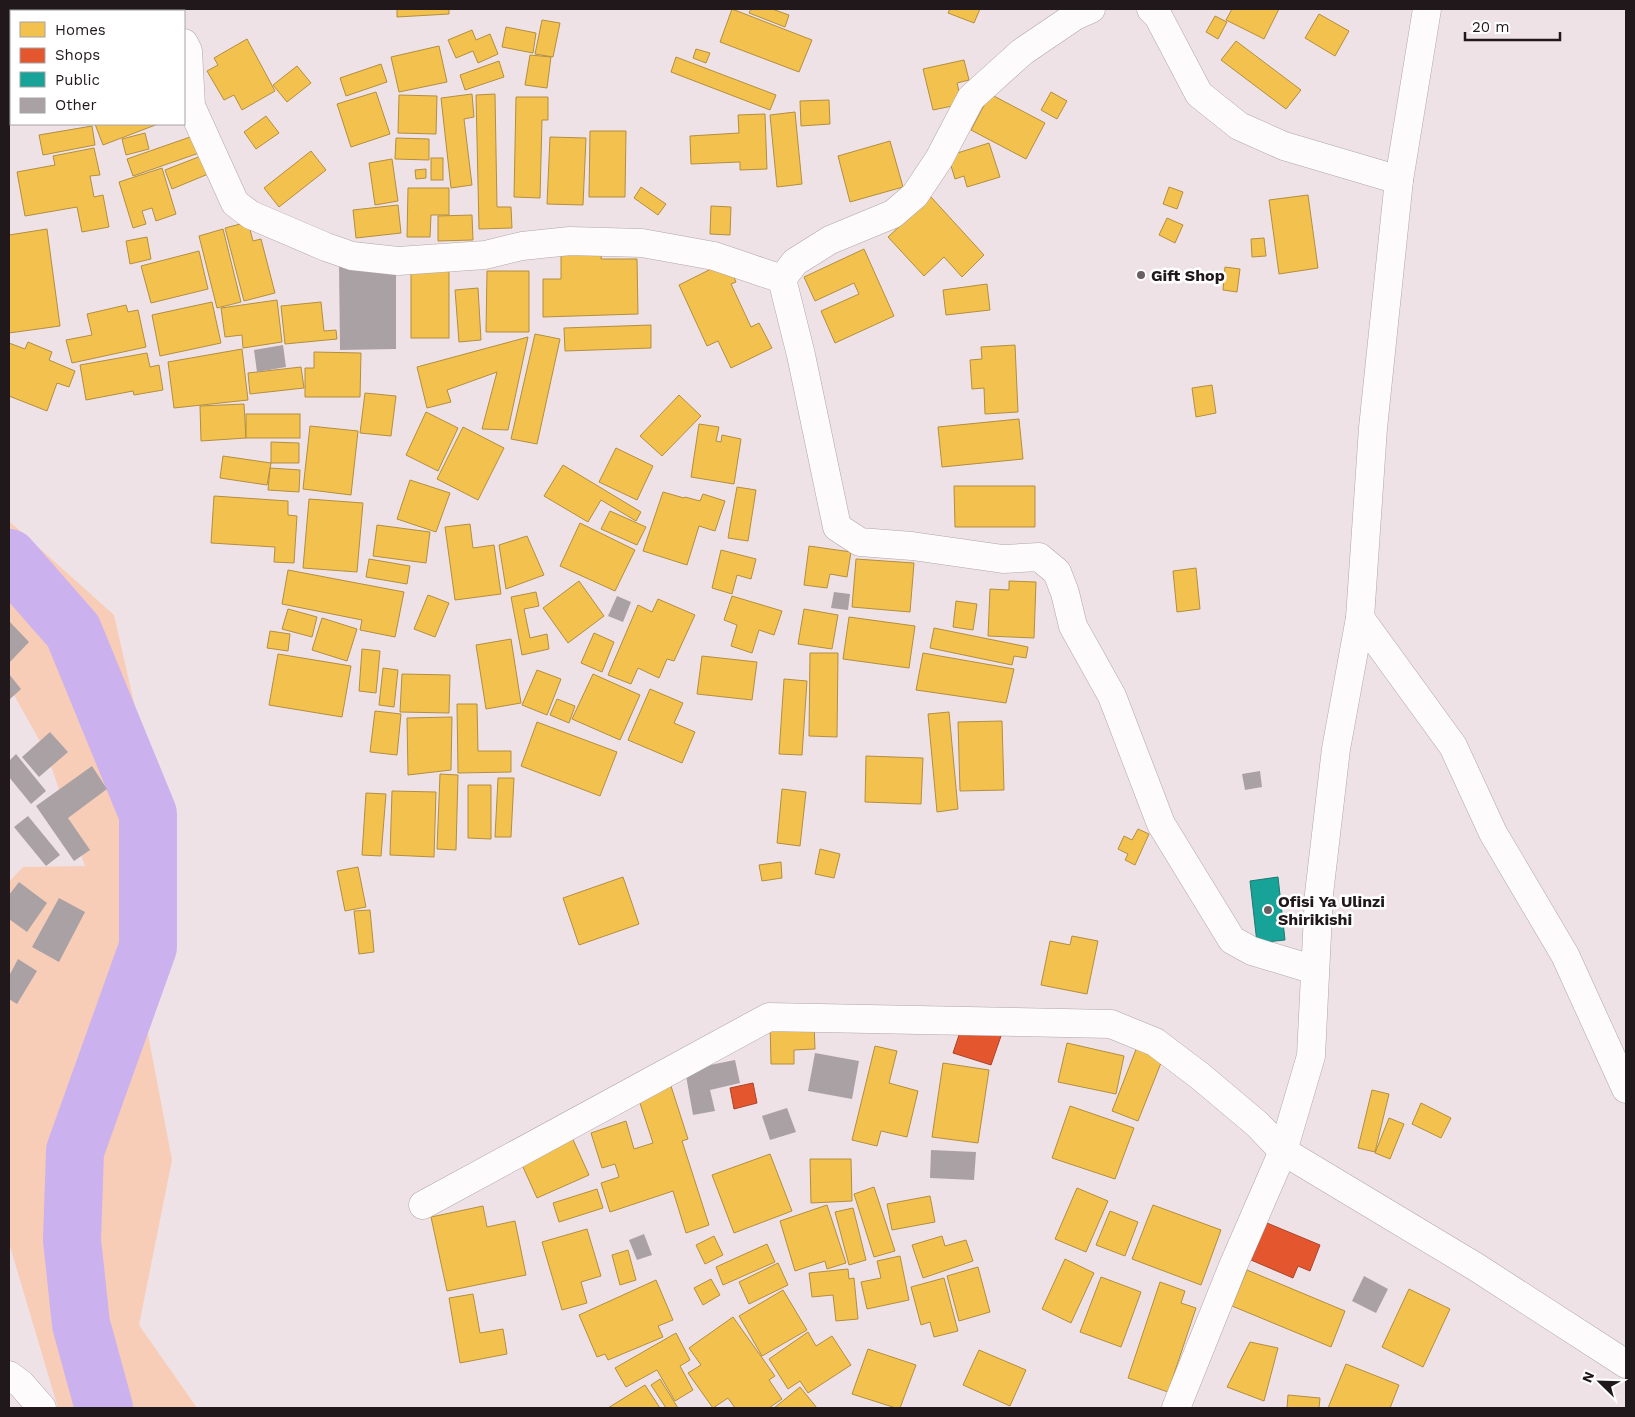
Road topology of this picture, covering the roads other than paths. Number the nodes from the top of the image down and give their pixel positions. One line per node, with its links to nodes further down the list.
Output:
1 (1091, 9): 6 (street)
2 (1151, 9): 5 (street)
3 (1427, 9): 5 (street)
4 (185, 45): 6 (street)
5 (1399, 180): 7 (street)
6 (782, 279): 8 (street)
7 (1360, 618): 8 (street); 9 (street)
8 (1315, 970): 10 (street)
9 (1626, 1089)
10 (1283, 1151): 11 (street); 12 (street); 15 (street)
11 (423, 1205)
12 (1626, 1364)
13 (9, 1375): 14 (street)
14 (42, 1408)
15 (1176, 1408)

